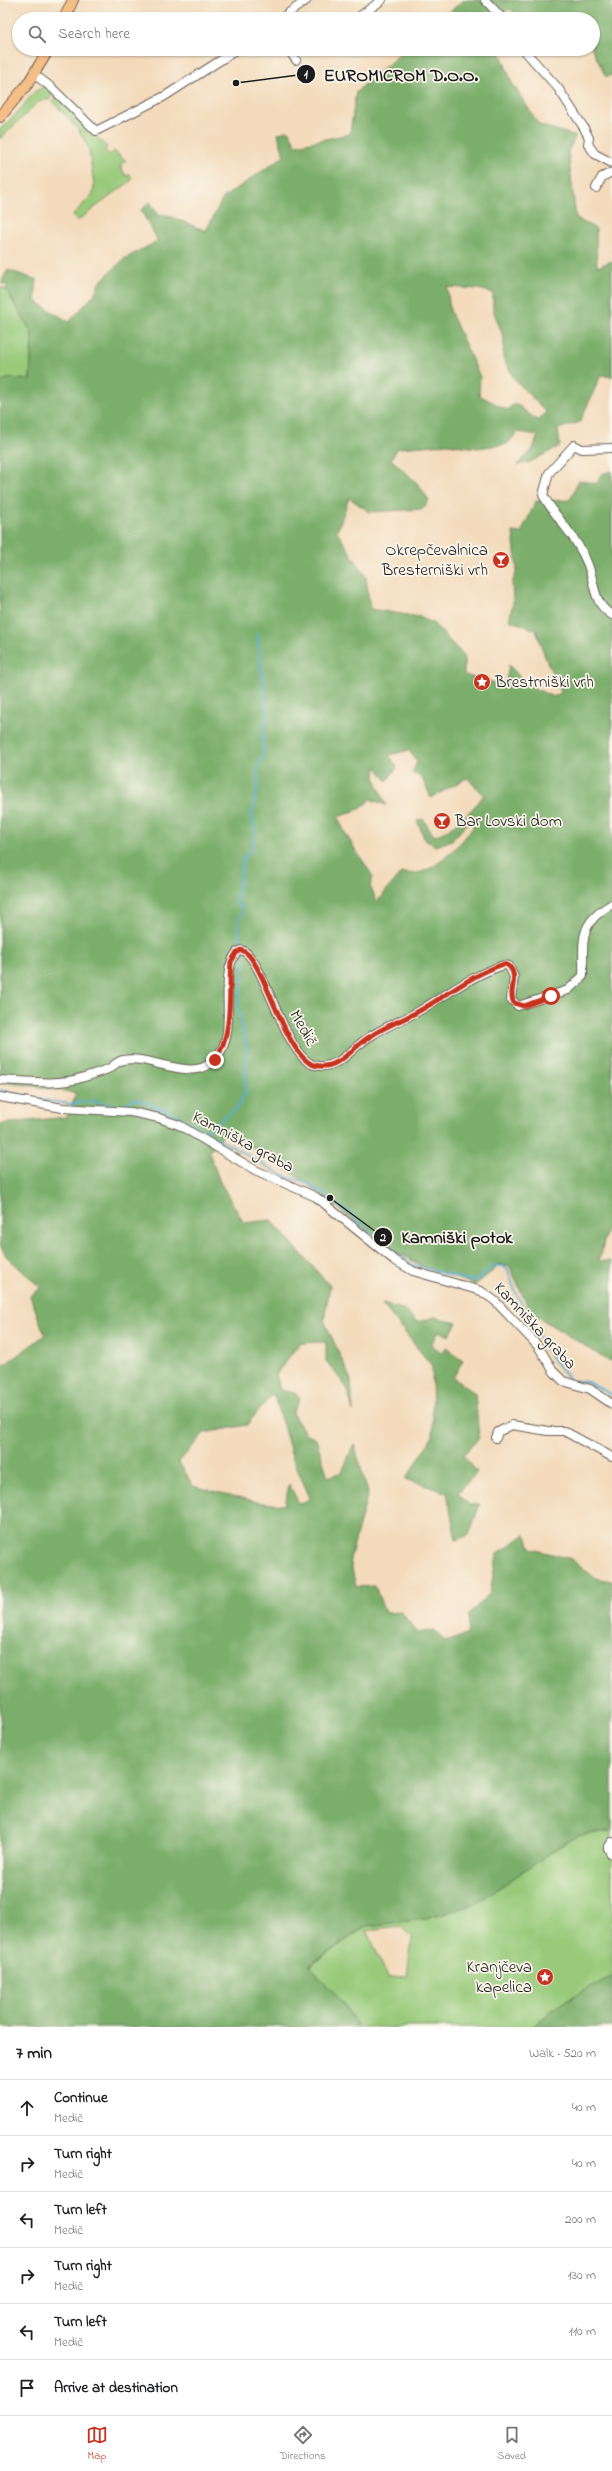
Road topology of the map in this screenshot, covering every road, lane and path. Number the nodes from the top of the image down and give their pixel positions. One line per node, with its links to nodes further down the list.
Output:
1 (73, 0): 5 (main road)
2 (307, 0): 6 (street)
3 (382, 0): 7 (street)
4 (485, 0): 8 (street)
5 (67, 12)
6 (290, 12)
7 (366, 12)
8 (496, 12)
9 (45, 56): 14 (main road)
10 (227, 56): 14 (street)
11 (293, 56): 13 (street)
12 (529, 56): 16 (street)
13 (296, 60)
14 (34, 74): 15 (main road)
15 (0, 117)
16 (612, 163)
17 (612, 172): 18 (street)
18 (596, 188)
19 (612, 448): 20 (street)
20 (612, 615)
21 (612, 904): 22 (street, Medič)
22 (0, 1080)
23 (0, 1097): 24 (street, Kamniška graba)
24 (612, 1404)
25 (496, 1438): 26 (street)
26 (612, 1457)
27 (612, 1842): 28 (street)
28 (611, 1854)

